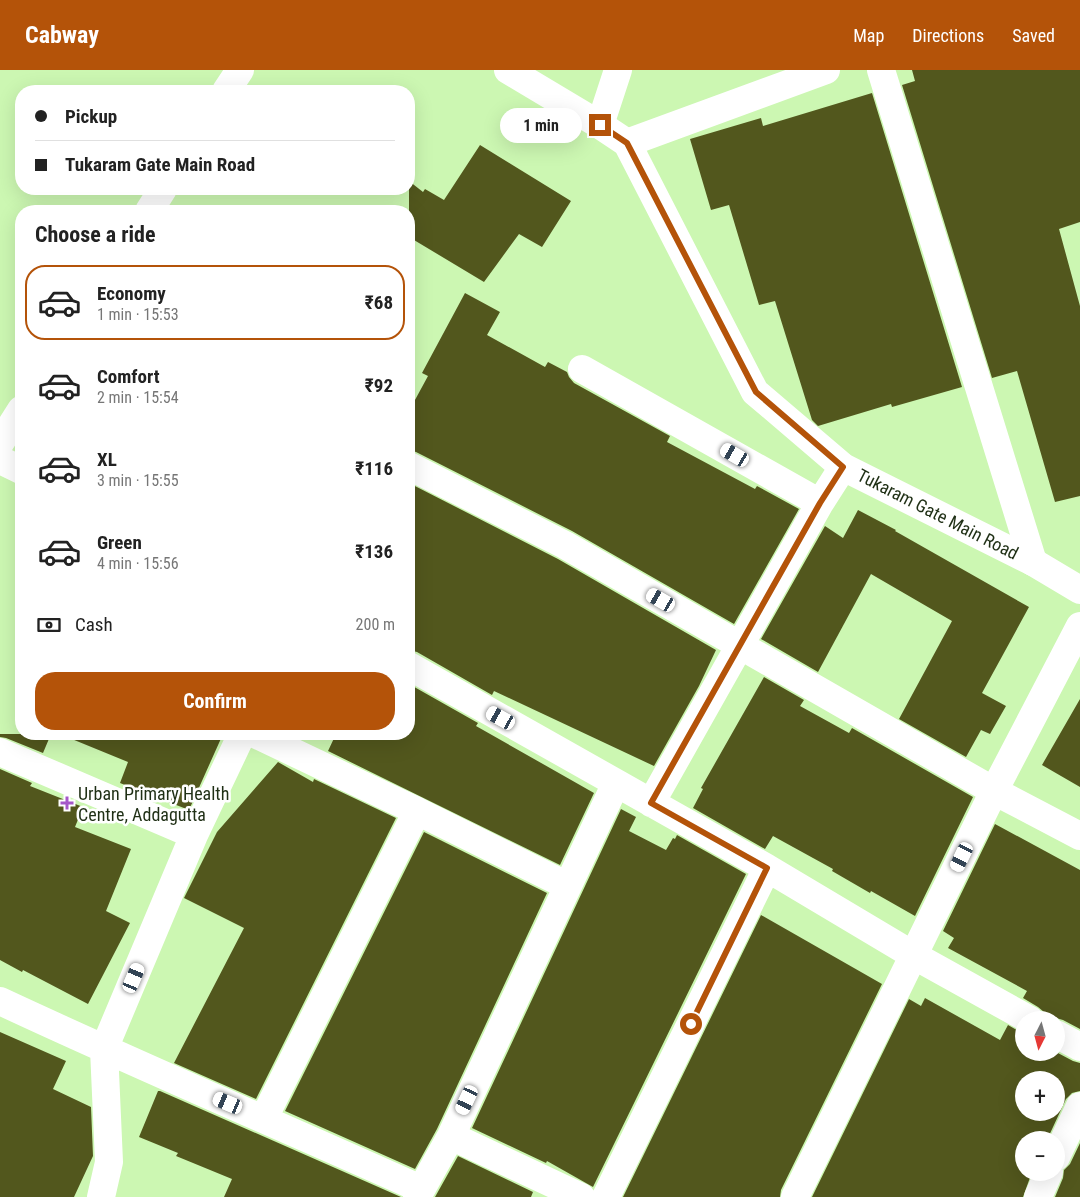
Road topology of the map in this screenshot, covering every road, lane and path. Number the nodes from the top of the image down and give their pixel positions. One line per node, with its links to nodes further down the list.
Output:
1 (240, 70): 6 (street)
2 (508, 70): 7 (street, Tukaram Gate Main Road)
3 (618, 70): 7 (street)
4 (826, 70): 8 (street)
5 (881, 70): 17 (street)
6 (230, 85)
7 (600, 125): 8 (street, Tukaram Gate Main Road)
8 (627, 143): 14 (street, Tukaram Gate Main Road)
9 (582, 369): 16 (street)
10 (15, 419): 11 (street)
11 (0, 443)
12 (0, 460): 13 (street)
13 (15, 467)
14 (843, 467): 16 (street); 17 (street, Tukaram Gate Main Road)
15 (415, 469): 20 (street)
16 (820, 503): 20 (street)
17 (1033, 562): 18 (street, Tukaram Gate Main Road)
18 (1080, 590)
19 (1080, 626): 26 (street)
20 (740, 646): 26 (street); 27 (street)
21 (415, 669): 25 (street)
22 (239, 740): 29 (street)
23 (268, 740): 28 (street)
24 (0, 752): 29 (street)
25 (616, 783): 27 (street); 32 (street)
26 (994, 791): 30 (street); 33 (street)
27 (651, 803): 31 (street)
28 (417, 811): 32 (street); 40 (street)
29 (194, 836): 38 (street)
30 (1080, 836)
31 (767, 868): 33 (street); 47 (street)
32 (566, 886): 41 (street)
33 (913, 955): 35 (street); 48 (street)
34 (0, 1001): 38 (street)
35 (1015, 1012)
36 (1065, 1039): 37 (street)
37 (1080, 1047)
38 (104, 1050): 40 (street); 45 (street)
39 (1080, 1106): 42 (street)
40 (264, 1118): 44 (street)
41 (450, 1136): 44 (street); 46 (street)
42 (1065, 1138)
43 (1045, 1181): 49 (street)
44 (419, 1193)
45 (101, 1197)
46 (581, 1197)
47 (606, 1197)
48 (795, 1197)
49 (1038, 1197)

